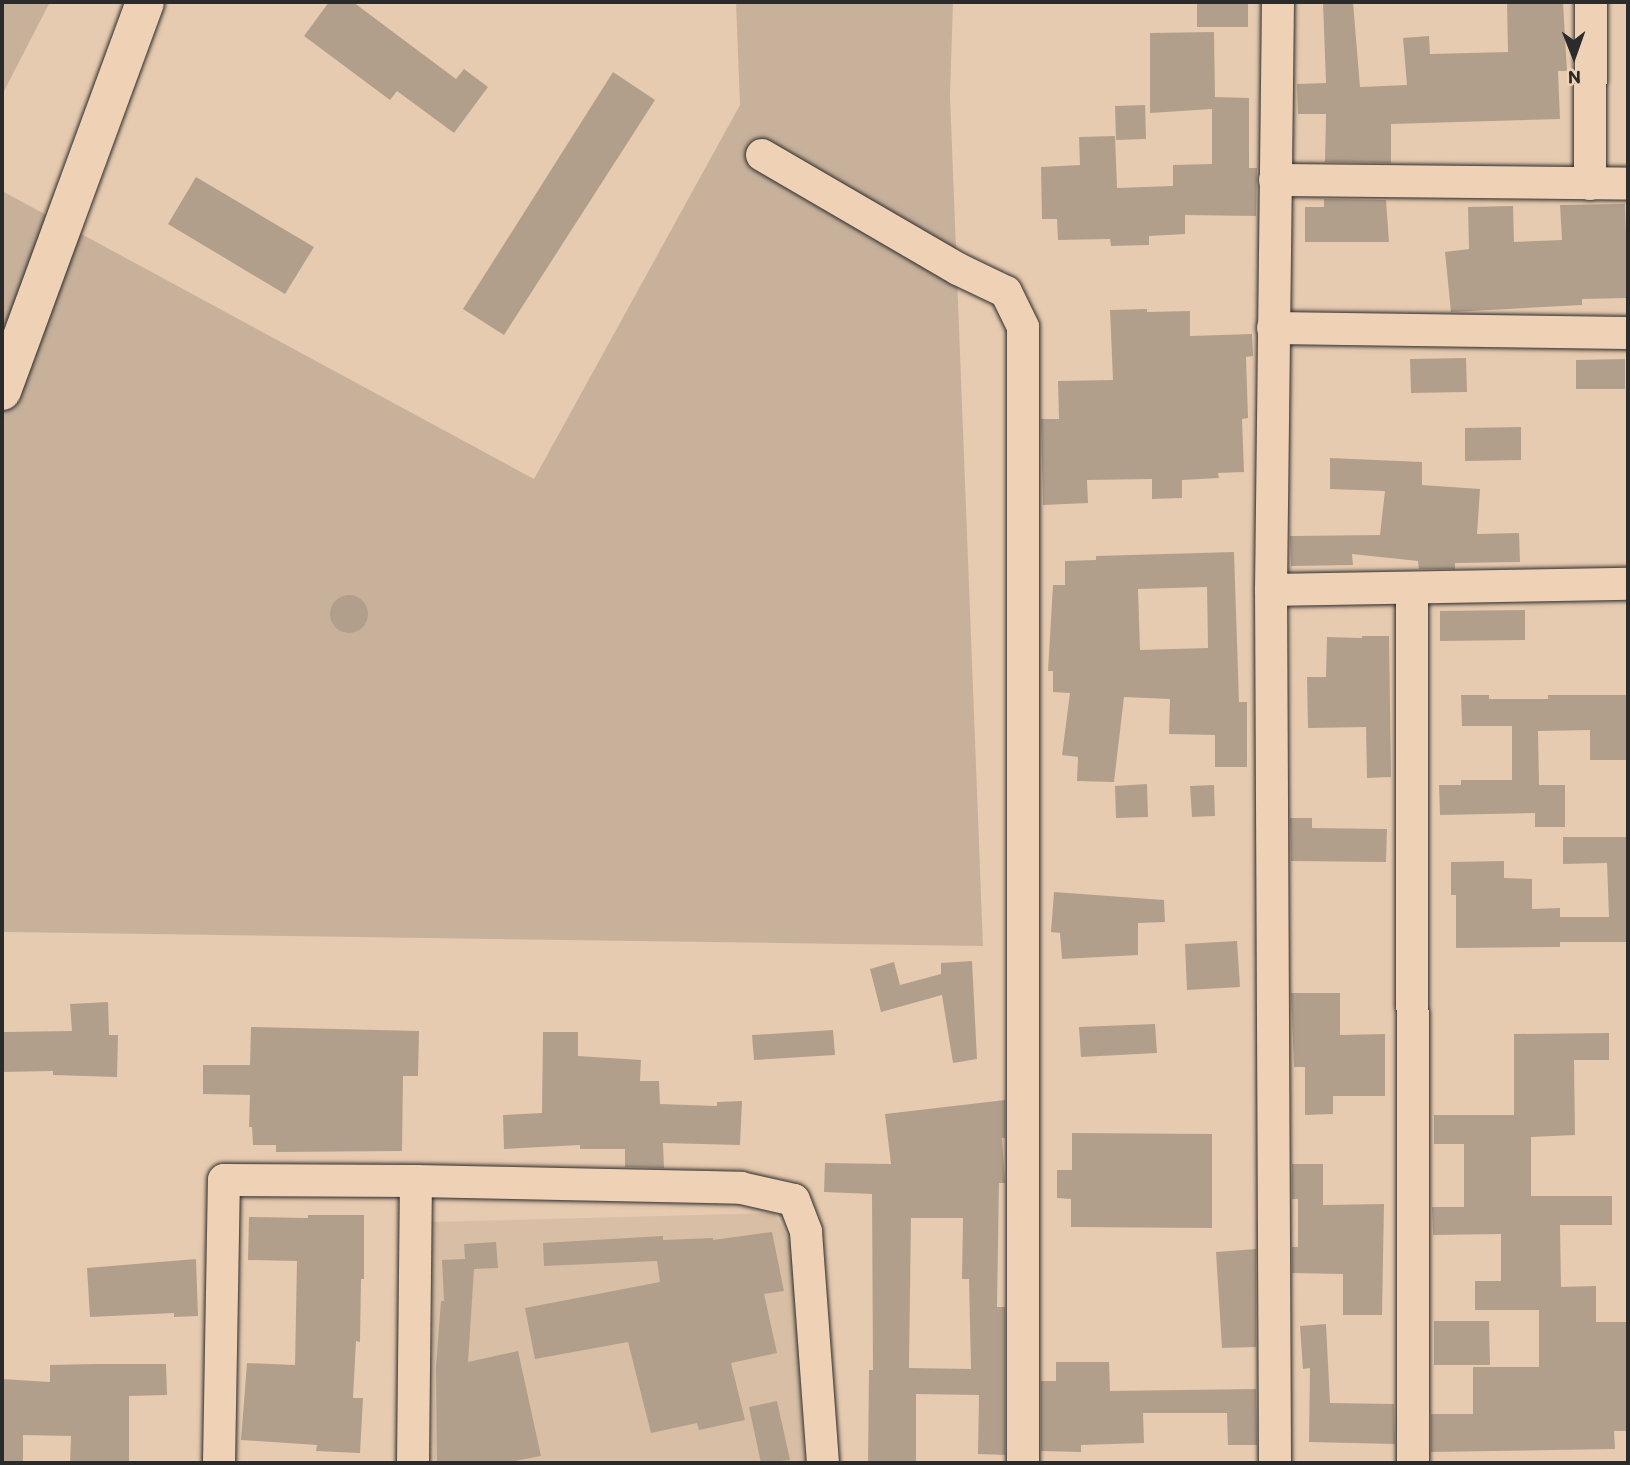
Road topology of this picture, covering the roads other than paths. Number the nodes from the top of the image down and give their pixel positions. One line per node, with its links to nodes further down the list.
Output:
1 (145, 2): 10 (street)
2 (1278, 2): 5 (street)
3 (1591, 2): 6 (street)
4 (762, 155): 18 (street)
5 (1275, 180): 6 (street); 8 (street)
6 (1590, 184): 7 (street)
7 (1628, 184)
8 (1273, 328): 9 (street); 12 (street)
9 (1628, 332)
10 (2, 391)
11 (1628, 584): 13 (street)
12 (1271, 590): 13 (street); 19 (street)
13 (1412, 590): 20 (street)
14 (416, 1181): 15 (street); 16 (street); 17 (street)
15 (219, 1463)
16 (413, 1463)
17 (823, 1463)
18 (1023, 1463)
19 (1275, 1463)
20 (1413, 1463)

